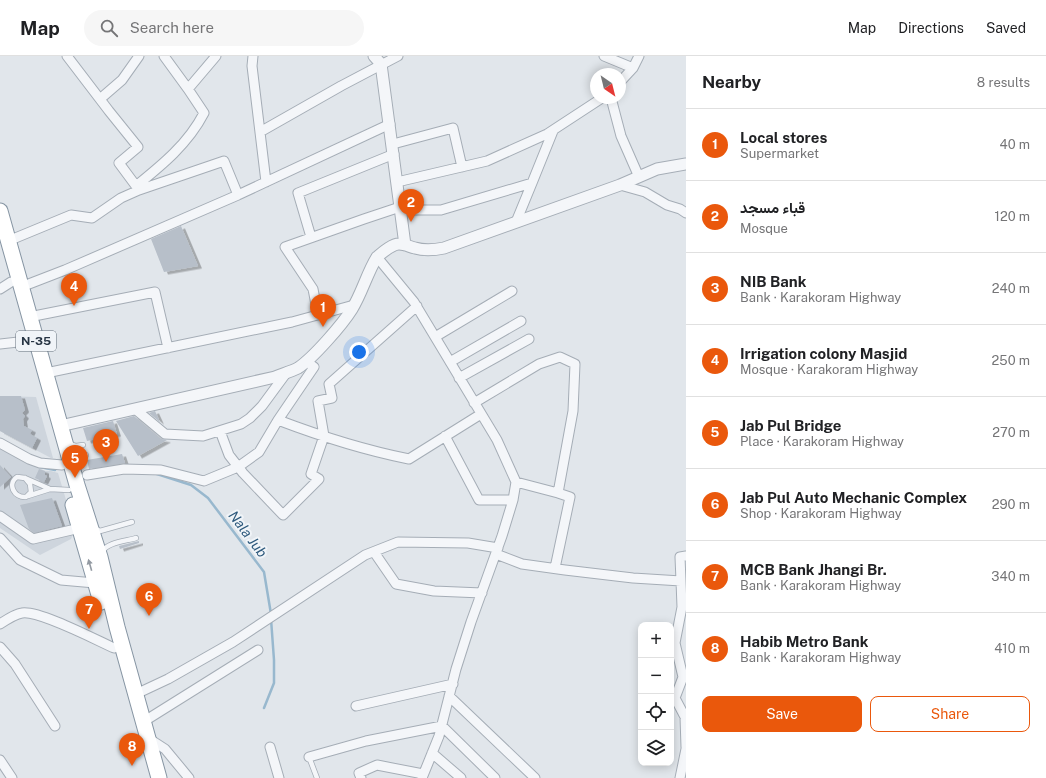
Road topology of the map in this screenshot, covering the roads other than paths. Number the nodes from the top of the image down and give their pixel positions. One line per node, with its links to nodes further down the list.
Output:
1 (67, 56): 13 (street)
2 (139, 56): 13 (street)
3 (164, 56): 12 (street)
4 (216, 56): 12 (street)
5 (253, 56): 18 (street)
6 (398, 56): 9 (street)
7 (604, 56): 10 (street)
8 (639, 56): 10 (street)
9 (378, 60): 16 (street); 18 (street)
10 (633, 68): 11 (street)
11 (626, 76)
12 (188, 89): 27 (street)
13 (100, 99): 27 (street)
14 (593, 104): 17 (street)
15 (613, 104): 22 (street)
16 (390, 124): 19 (street); 23 (street)
17 (553, 131): 21 (street); 25 (street)
18 (260, 132): 23 (street)
19 (393, 149): 21 (street); 24 (street); 33 (street)
20 (686, 164): 22 (street)
21 (462, 167): 24 (street)
22 (639, 177): 26 (street)
23 (266, 182): 28 (street)
24 (397, 182): 29 (street)
25 (532, 183): 29 (street); 32 (street)
26 (620, 185): 31 (street); 32 (street)
27 (137, 188): 28 (street); 34 (street)
28 (238, 195): 37 (street)
29 (400, 208): 33 (street); 35 (street)
30 (0, 211): 34 (highway, N-35)
31 (686, 213)
32 (516, 222): 35 (street)
33 (311, 237): 41 (street)
34 (4, 243): 37 (highway, N-35)
35 (405, 245): 36 (street)
36 (377, 257): 39 (street); 40 (street)
37 (11, 286): 42 (highway, N-35); 46 (highway, N-35)
38 (512, 291): 44 (street)
39 (354, 305): 41 (street); 49 (street)
40 (417, 306): 44 (street); 60 (street)
41 (318, 315): 48 (street)
42 (29, 317): 48 (street); 52 (highway, N-35)
43 (521, 321): 50 (street)
44 (435, 337): 50 (street)
45 (529, 338): 53 (street)
46 (27, 341): 47 (street); 66 (highway, N-35)
47 (0, 344)
48 (168, 348): 52 (street)
49 (306, 361): 51 (street); 57 (street)
50 (450, 362): 53 (street)
51 (287, 372): 55 (street); 58 (street)
52 (46, 373): 59 (highway, N-35)
53 (459, 378): 54 (street)
54 (474, 403): 56 (street); 70 (street)
55 (135, 409): 58 (street); 59 (street)
56 (481, 414): 61 (street); 68 (street)
57 (278, 420): 60 (street); 65 (street)
58 (220, 431): 65 (street)
59 (62, 433): 63 (lane); 66 (highway, N-35)
60 (324, 436): 61 (street); 65 (street)
61 (445, 436): 72 (street)
62 (0, 443): 66 (street)
63 (83, 445)
64 (86, 455): 66 (lane)
65 (238, 467): 66 (street)
66 (71, 475): 69 (lane); 75 (highway, N-35)
67 (25, 478): 69 (lane); 71 (lane); 71 (lane)
68 (516, 482): 70 (street); 72 (street)
69 (50, 489): 71 (lane)
70 (558, 493): 82 (street)
71 (26, 497)
72 (513, 500): 78 (street)
73 (0, 516): 75 (street)
74 (132, 522): 75 (lane)
75 (84, 525): 81 (highway, N-35); 84 (highway, N-35, one-way to 75)
76 (0, 538): 84 (street)
77 (136, 538): 81 (lane)
78 (497, 551): 79 (street); 82 (street); 85 (street)
79 (374, 552): 85 (street); 93 (street)
80 (686, 556): 83 (street)
81 (100, 557): 87 (highway, N-35)
82 (555, 568): 83 (street)
83 (681, 581): 91 (street)
84 (95, 583): 87 (highway, N-35)
85 (482, 593): 92 (street)
86 (0, 624): 89 (street)
87 (113, 627): 89 (highway, N-35); 93 (highway, N-35)
88 (0, 646): 97 (street)
89 (114, 648): 107 (highway, N-35)
90 (258, 650): 96 (street)
91 (682, 655): 101 (street)
92 (452, 684): 94 (street); 95 (street)
93 (136, 694): 96 (highway, N-35)
94 (449, 696): 98 (street); 115 (street)
95 (356, 706)
96 (143, 722): 99 (highway, N-35)
97 (55, 726)
98 (442, 726): 102 (street); 103 (street); 114 (street)
99 (148, 738): 108 (highway, N-35); 109 (street)
100 (270, 747): 110 (street)
101 (686, 748): 116 (street)
102 (432, 753): 105 (street); 113 (street)
103 (309, 757): 111 (lane)
104 (0, 760): 106 (street)
105 (423, 776): 112 (street)
106 (12, 778)
107 (149, 778)
108 (159, 778)
109 (189, 778)
110 (278, 778)
111 (317, 778)
112 (361, 778)
113 (461, 778)
114 (495, 778)
115 (535, 778)
116 (680, 778)

